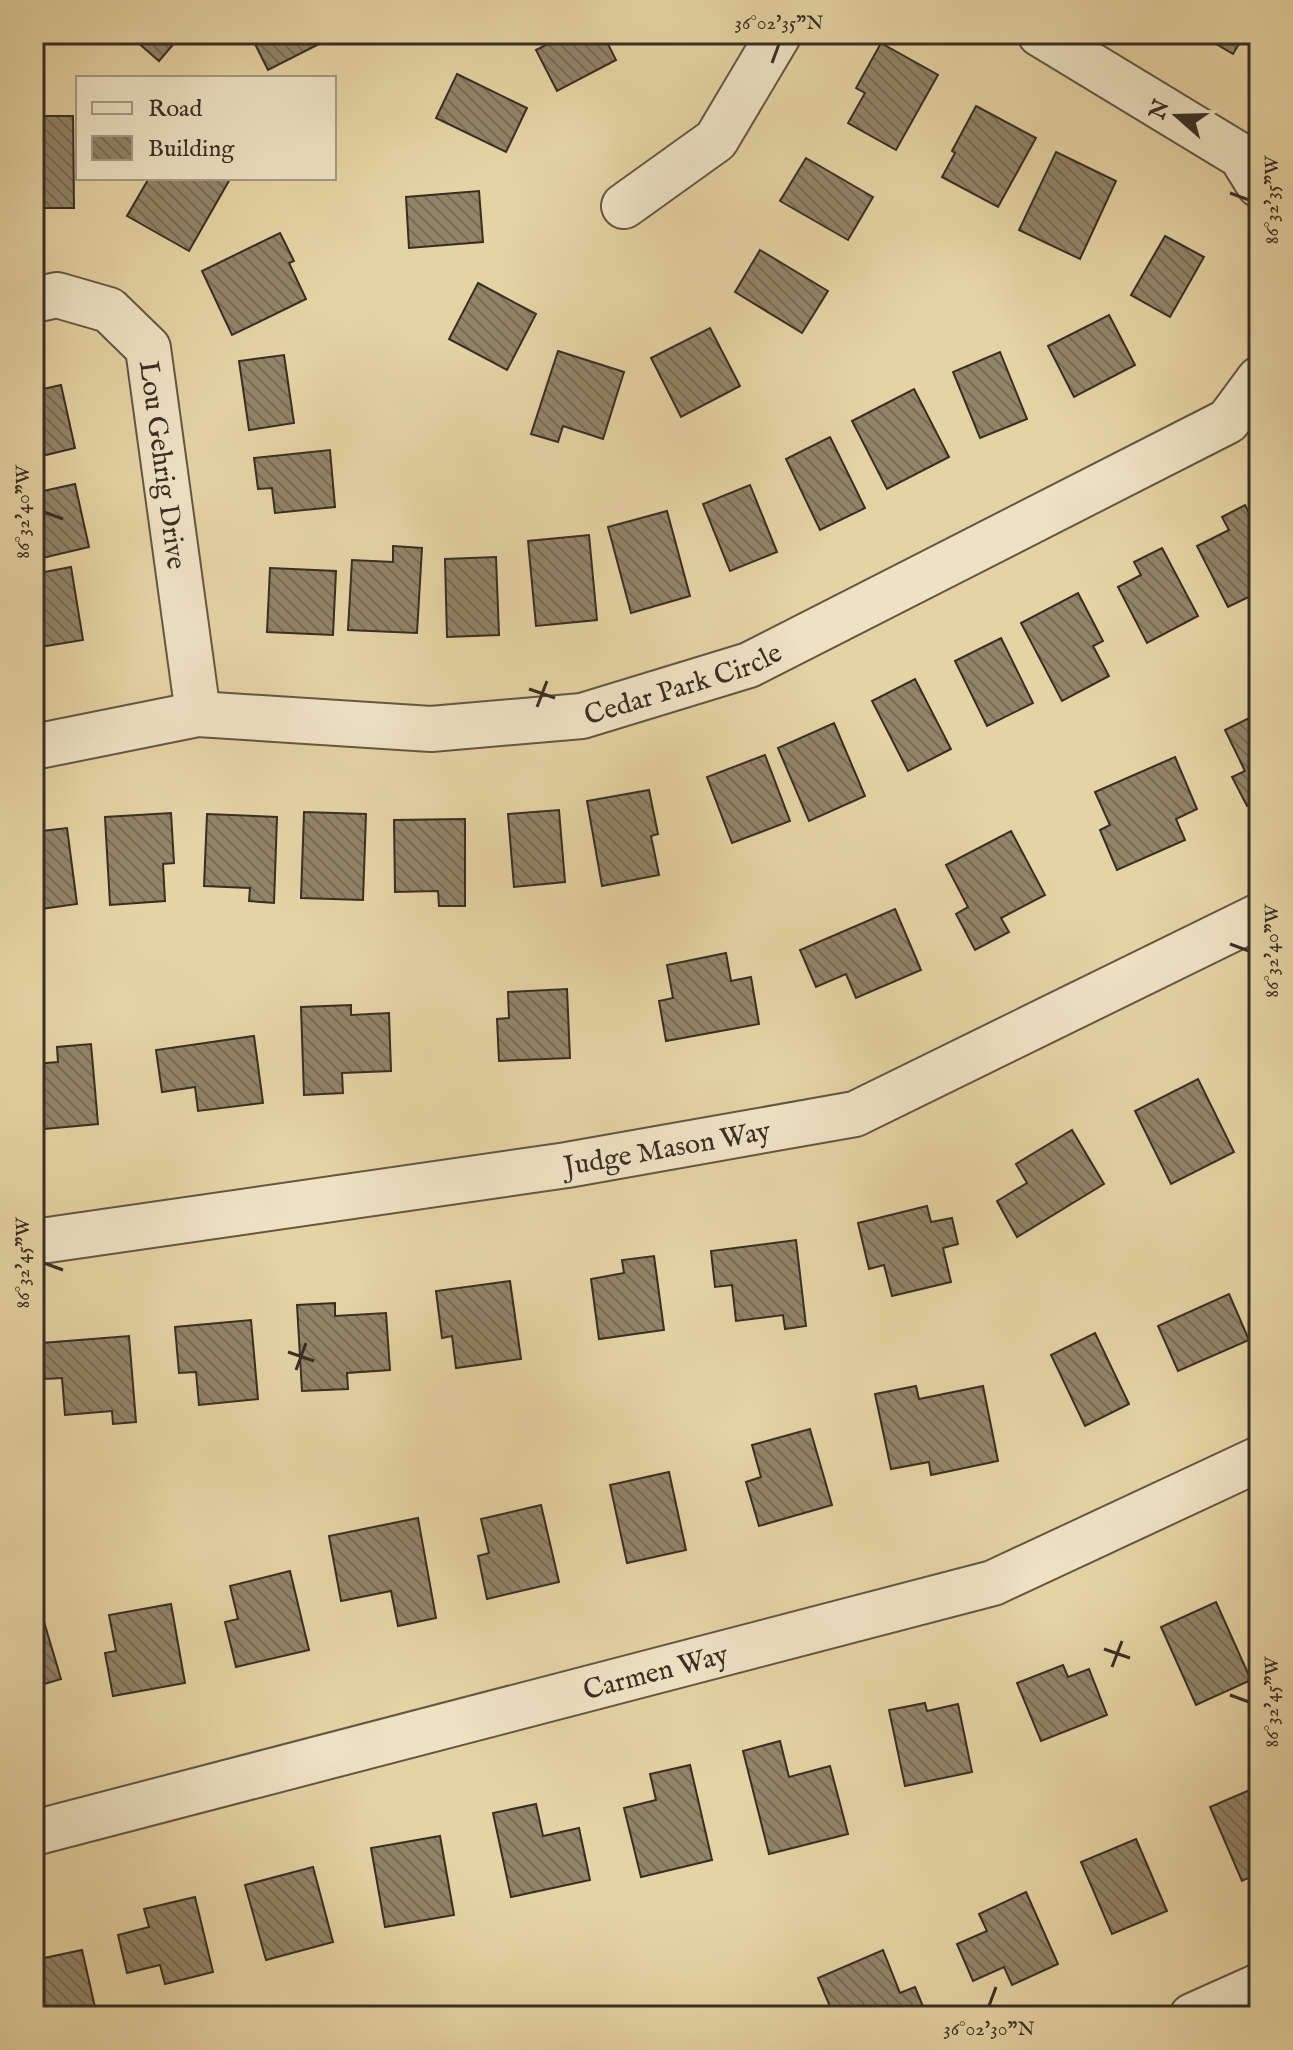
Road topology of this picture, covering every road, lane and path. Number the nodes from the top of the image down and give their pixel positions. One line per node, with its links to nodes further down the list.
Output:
1 (779, 34): 4 (street)
2 (1040, 34): 3 (street)
3 (1259, 185)
4 (624, 206)
5 (34, 300): 7 (street, Lou Gehrig Drive)
6 (1259, 379): 7 (street, Cedar Park Circle)
7 (198, 714): 8 (street, Cedar Park Circle)
8 (34, 747)
9 (1259, 916): 10 (street, Judge Mason Way)
10 (34, 1242)
11 (1259, 1459): 12 (street, Carmen Way)
12 (34, 1833)
13 (1259, 1986): 14 (street)
14 (1192, 2016)

